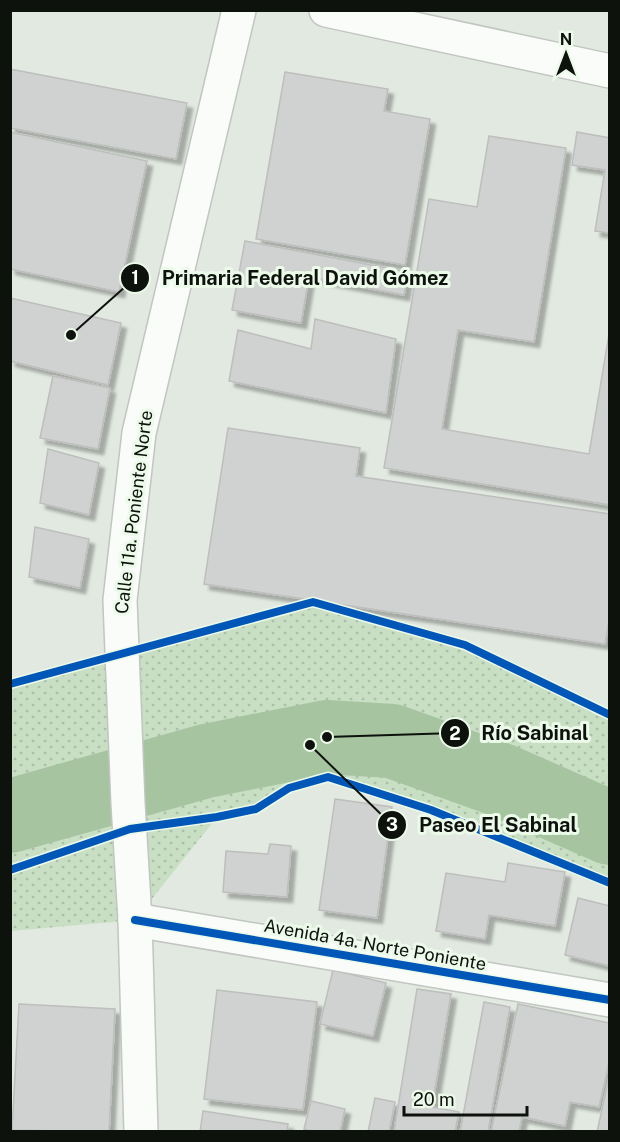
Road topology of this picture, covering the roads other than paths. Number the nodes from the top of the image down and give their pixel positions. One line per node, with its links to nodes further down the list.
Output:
1 (239, 10): 4 (main road, Calle 11a. Poniente Norte)
2 (326, 10): 3 (main road)
3 (609, 71)
4 (135, 920): 5 (main road, Avenida 4a. Norte Poniente); 6 (main road, Calle 11a. Poniente Norte)
5 (609, 1000)
6 (141, 1131)

